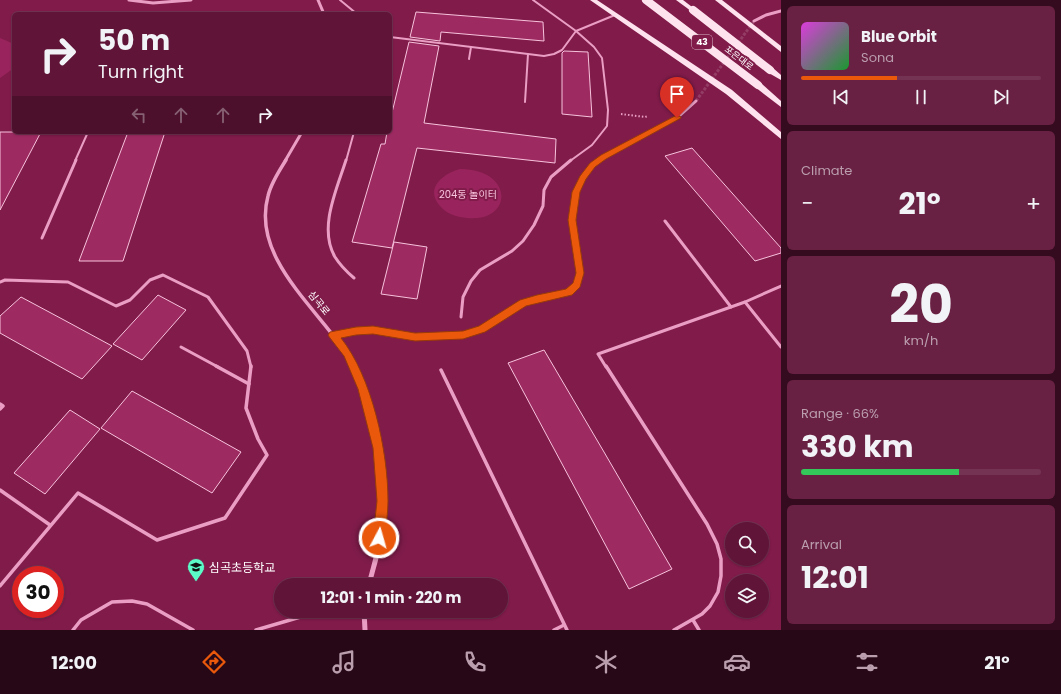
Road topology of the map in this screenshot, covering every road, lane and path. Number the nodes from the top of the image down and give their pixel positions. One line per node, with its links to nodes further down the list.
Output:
1 (129, 0): 2 (street)
2 (190, 0)
3 (318, 0): 11 (street)
4 (340, 0): 12 (lane)
5 (533, 0): 15 (lane)
6 (593, 0): 13 (main road)
7 (646, 0): 24 (main road, 포은대로 / 43, bridge)
8 (679, 0): 21 (main road, 포은대로 / 43, bridge)
9 (718, 0): 18 (main road)
10 (781, 11): 14 (street)
11 (323, 12)
12 (355, 12)
13 (615, 15): 15 (lane); 30 (main road)
14 (754, 21)
15 (576, 31): 19 (lane); 25 (lane)
16 (392, 37): 17 (lane)
17 (471, 47): 19 (lane); 20 (lane)
18 (779, 48)
19 (528, 54): 23 (lane)
20 (469, 59)
21 (781, 78)
22 (696, 101): 39 (street)
23 (525, 102)
24 (781, 105)
25 (608, 113): 26 (path); 38 (lane)
26 (652, 114)
27 (87, 134): 32 (lane)
28 (301, 134): 39 (street, 심곡로)
29 (353, 134): 33 (lane)
30 (781, 136)
31 (665, 221): 37 (lane)
32 (42, 238)
33 (354, 278)
34 (0, 282): 43 (lane)
35 (781, 286): 36 (lane)
36 (745, 302): 37 (lane); 40 (lane)
37 (731, 307): 52 (lane)
38 (461, 316)
39 (333, 335): 48 (street, 심곡로)
40 (781, 347)
41 (182, 348): 43 (lane)
42 (441, 370): 53 (lane)
43 (249, 384): 47 (lane)
44 (0, 404): 45 (lane)
45 (0, 410)
46 (0, 490): 47 (lane)
47 (50, 525): 49 (lane)
48 (371, 578)
49 (0, 586)
50 (297, 618): 56 (lane)
51 (364, 618): 57 (street)
52 (693, 620): 60 (lane); 61 (lane)
53 (564, 625): 58 (lane); 59 (lane)
54 (73, 630): 55 (lane)
55 (193, 630)
56 (256, 630)
57 (365, 630)
58 (554, 630)
59 (567, 630)
60 (674, 630)
61 (699, 630)

